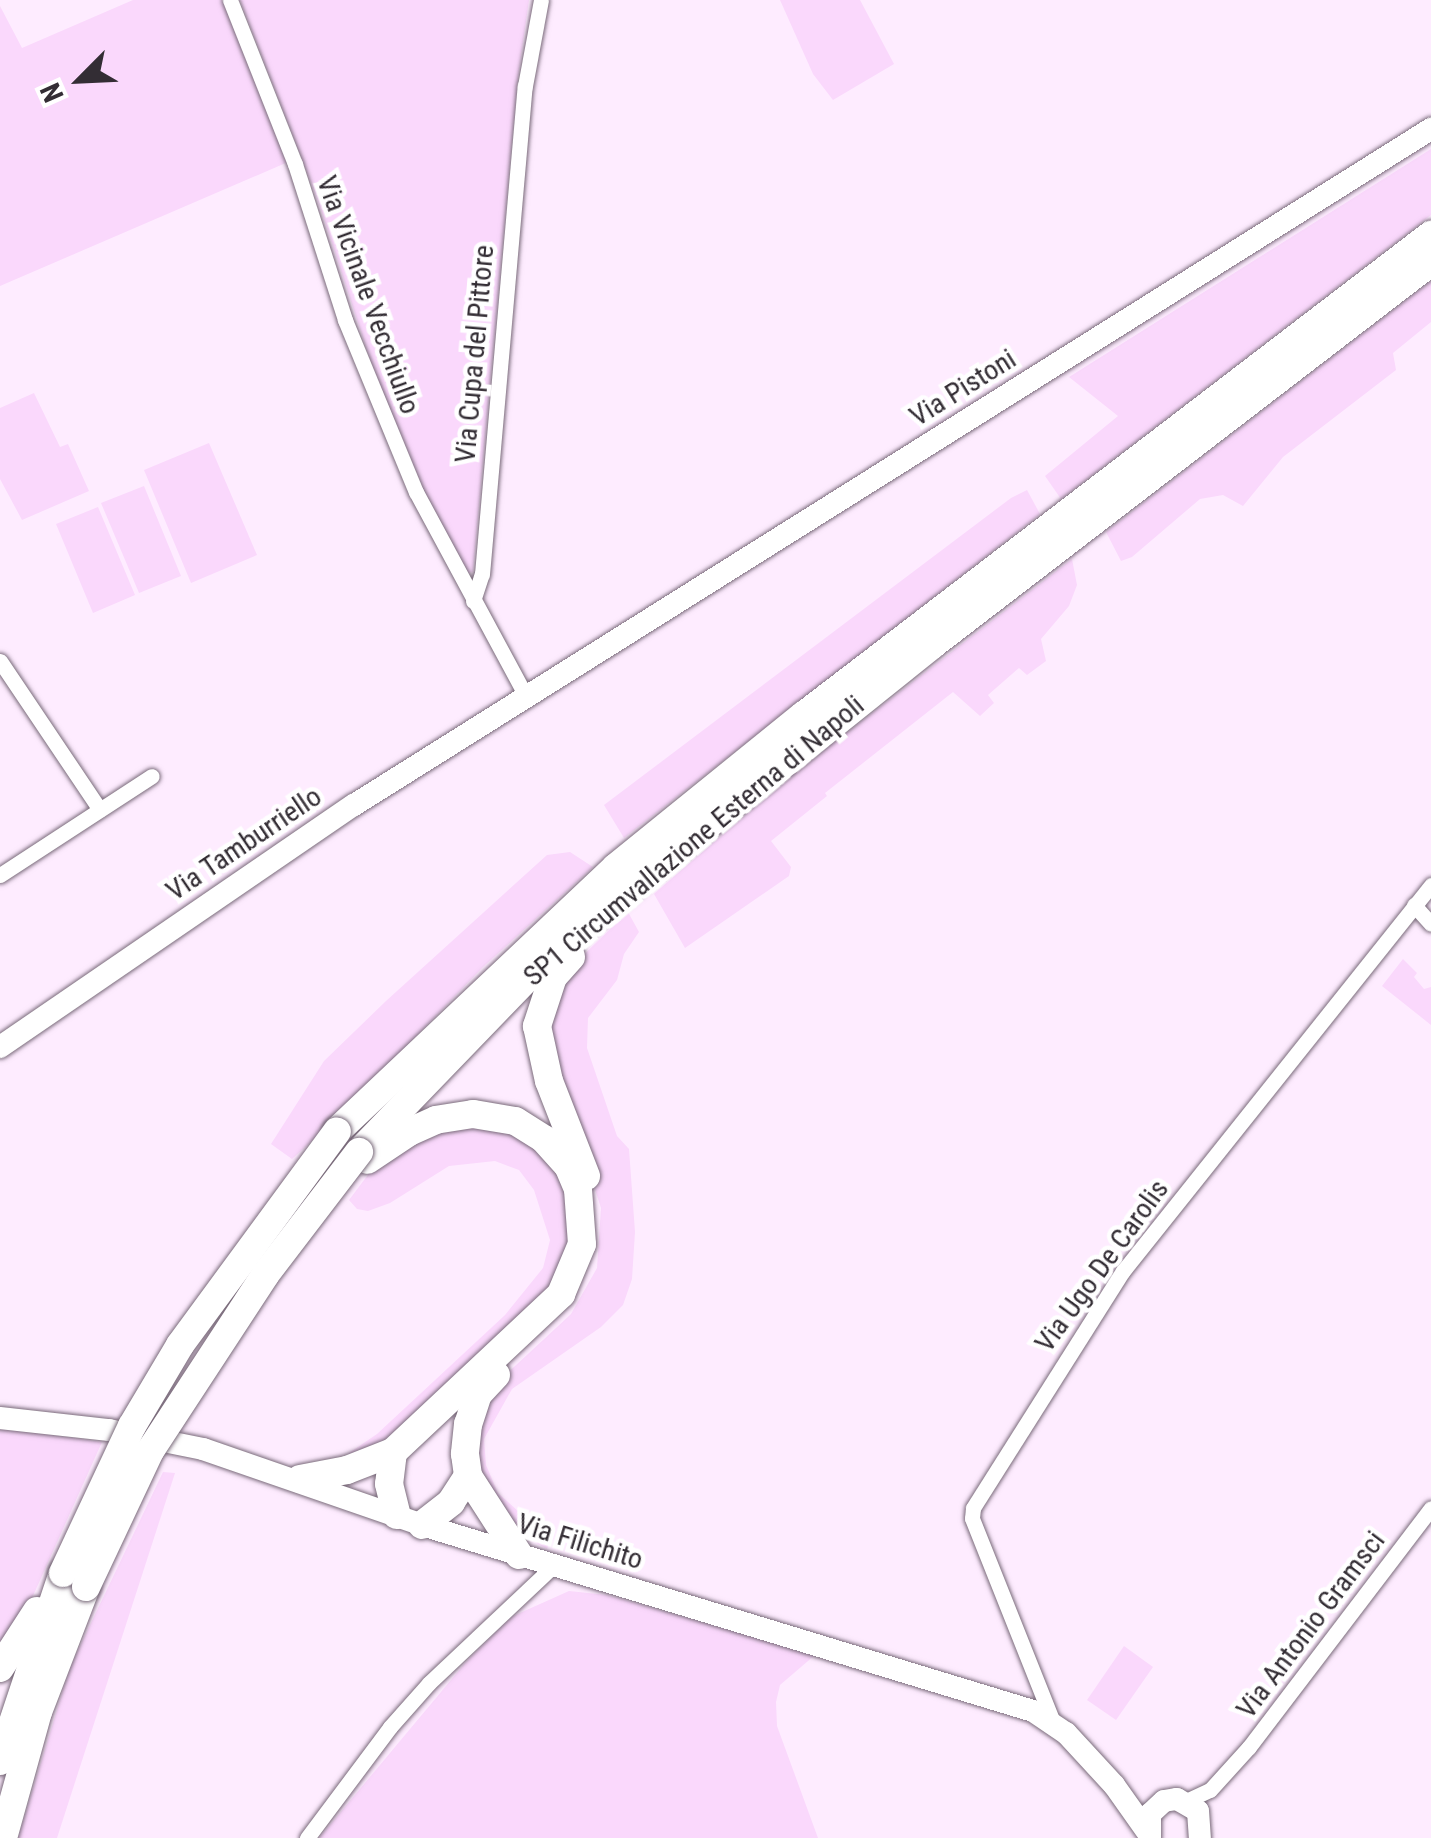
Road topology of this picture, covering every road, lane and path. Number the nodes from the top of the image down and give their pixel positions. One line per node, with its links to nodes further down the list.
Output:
1 (230, 0): 6 (street, Via Vicinale Vecchiullo)
2 (541, 0): 6 (street, Via Cupa del Pittore)
3 (1431, 128): 8 (street, Via Pistoni)
4 (1431, 235): 26 (highway, SP1 Circumvallazione Esterna di Napoli, bridge)
5 (1431, 262): 14 (highway, SP1 Circumvallazione Esterna di Napoli)
6 (473, 601): 8 (street)
7 (0, 660): 10 (street)
8 (528, 698): 16 (street, Via Tamburriello)
9 (152, 776): 10 (street)
10 (100, 810): 11 (street)
11 (0, 875)
12 (1431, 884): 13 (street, Via Ugo De Carolis)
13 (1414, 905): 15 (street); 28 (street, Via Ugo De Carolis)
14 (604, 908): 17 (highway, SP1 Circumvallazione Esterna di Napoli); 20 (highway)
15 (1431, 924)
16 (0, 1046)
17 (358, 1160): 19 (highway); 26 (highway, SP1 Circumvallazione Esterna di Napoli, bridge)
18 (0, 1418): 21 (street, Via Filichito)
19 (392, 1452): 21 (highway); 23 (highway)
20 (468, 1476): 23 (highway); 24 (highway)
21 (300, 1479): 23 (street, Via Filichito)
22 (1431, 1508): 30 (street, Via Antonio Gramsci)
23 (409, 1520): 24 (street, Via Filichito)
24 (519, 1554): 25 (street, Via Filichito)
25 (554, 1565): 28 (street, Via Filichito); 36 (street)
26 (74, 1580): 27 (highway); 29 (highway, SP1 Circumvallazione Esterna di Napoli); 35 (highway, SP1 Circumvallazione Esterna di Napoli)
27 (0, 1668)
28 (1053, 1722): 31 (street, Via Filichito)
29 (0, 1761)
30 (1229, 1772): 32 (street, Via Antonio Gramsci); 33 (street, Via Antonio Gramsci)
31 (1114, 1784): 32 (street, Via Filichito); 34 (street, Via Filichito)
32 (1175, 1801): 33 (street); 34 (street)
33 (1201, 1832)
34 (1149, 1836)
35 (3, 1838)
36 (307, 1838)

